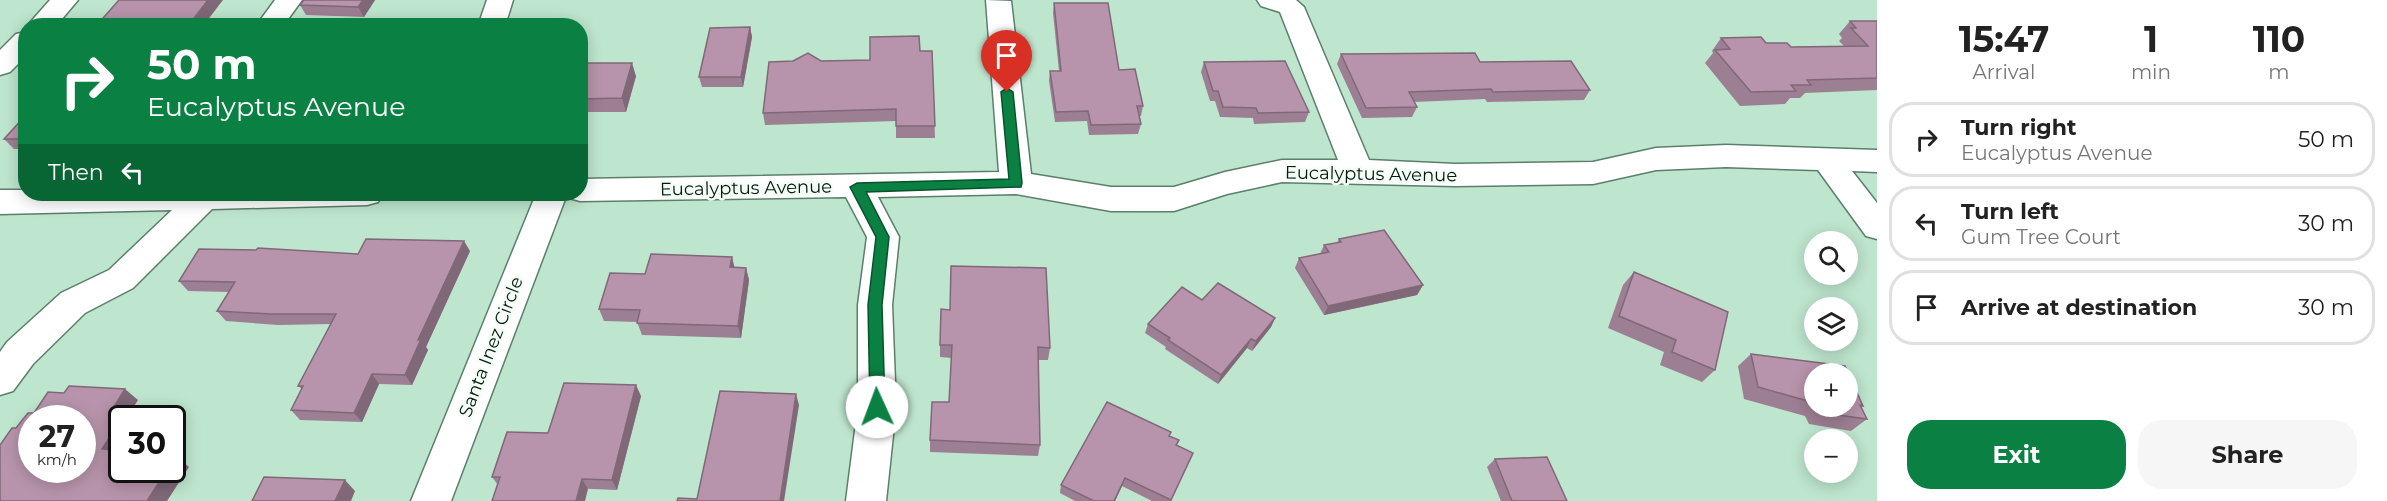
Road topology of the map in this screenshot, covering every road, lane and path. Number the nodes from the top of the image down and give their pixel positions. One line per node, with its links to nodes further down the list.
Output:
1 (65, 0): 6 (street)
2 (289, 0): 7 (street)
3 (500, 0): 8 (street)
4 (1270, 0): 13 (street)
5 (998, 1): 14 (street)
6 (48, 18)
7 (275, 18)
8 (494, 18)
9 (18, 48): 10 (street)
10 (0, 66)
11 (1828, 161): 12 (street, Eucalyptus Avenue); 13 (street, Eucalyptus Avenue); 21 (street)
12 (1877, 161)
13 (1358, 171): 14 (street, Eucalyptus Avenue)
14 (1016, 183): 15 (street, Eucalyptus Avenue)
15 (857, 187): 16 (street, Eucalyptus Avenue); 24 (street)
16 (588, 190)
17 (22, 201): 20 (street)
18 (201, 201): 22 (street)
19 (548, 201): 23 (street, Santa Inez Circle)
20 (0, 202)
21 (1877, 227)
22 (0, 380)
23 (432, 501)
24 (866, 501)

